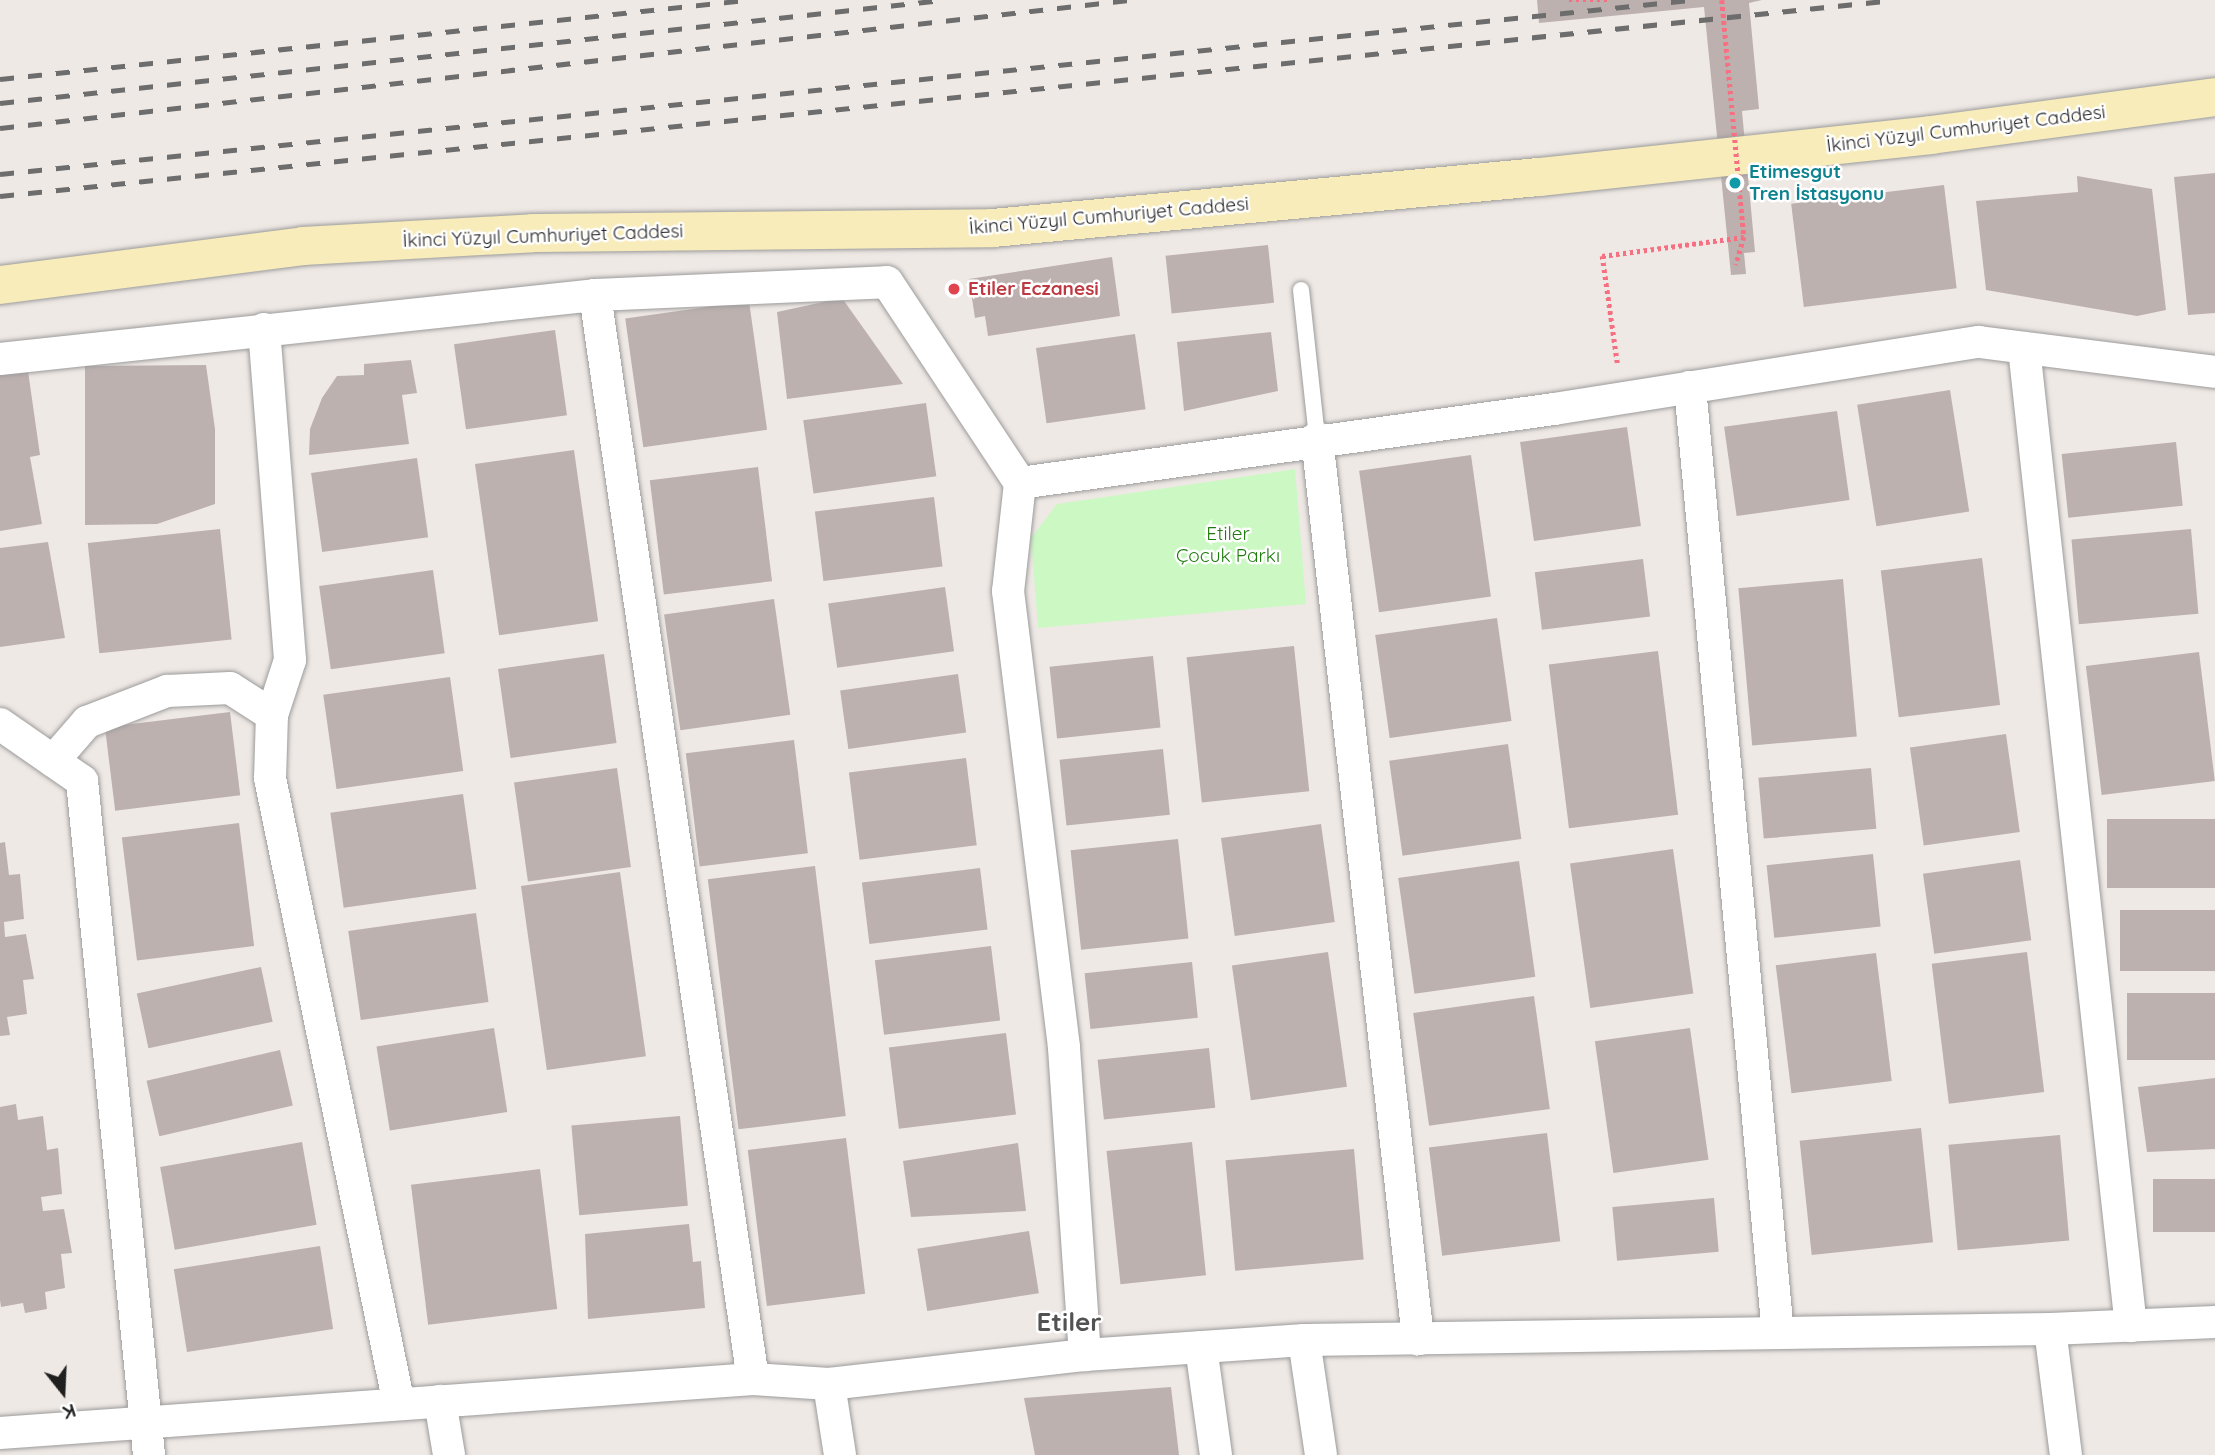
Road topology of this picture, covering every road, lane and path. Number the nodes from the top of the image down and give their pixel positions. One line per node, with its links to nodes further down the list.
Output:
1 (1569, 0): 2 (path)
2 (1607, 0)
3 (1723, 0): 5 (path, bridge)
4 (2215, 97): 7 (main road, İkinci Yüzyıl Cumhuriyet Caddesi)
5 (1744, 237): 6 (path, bridge); 15 (path)
6 (1736, 265)
7 (0, 285)
8 (1301, 290): 16 (lane)
9 (595, 295): 10 (street); 17 (street); 29 (street)
10 (264, 329): 12 (street); 18 (street)
11 (2024, 348): 13 (street); 14 (street); 22 (street)
12 (0, 359)
13 (2215, 372)
14 (1690, 387): 15 (street); 24 (street)
15 (1622, 398): 16 (street)
16 (1317, 438): 17 (street); 25 (street)
17 (1020, 483): 28 (street)
18 (272, 715): 20 (street); 32 (street)
19 (0, 724): 20 (street)
20 (52, 761): 33 (street)
21 (2215, 1322): 22 (street)
22 (2131, 1326): 23 (street)
23 (2050, 1329): 24 (street); 40 (street)
24 (1778, 1333): 25 (street)
25 (1418, 1339): 26 (street)
26 (1304, 1340): 27 (street); 39 (street)
27 (1201, 1348): 28 (street); 38 (street)
28 (1086, 1355): 30 (street)
29 (753, 1379): 30 (street); 31 (street)
30 (830, 1384): 37 (street)
31 (440, 1401): 32 (street); 36 (street)
32 (399, 1404): 33 (street)
33 (143, 1423): 34 (street); 35 (street)
34 (0, 1433)
35 (149, 1455)
36 (449, 1455)
37 (840, 1455)
38 (1216, 1455)
39 (1321, 1455)
40 (2066, 1455)

